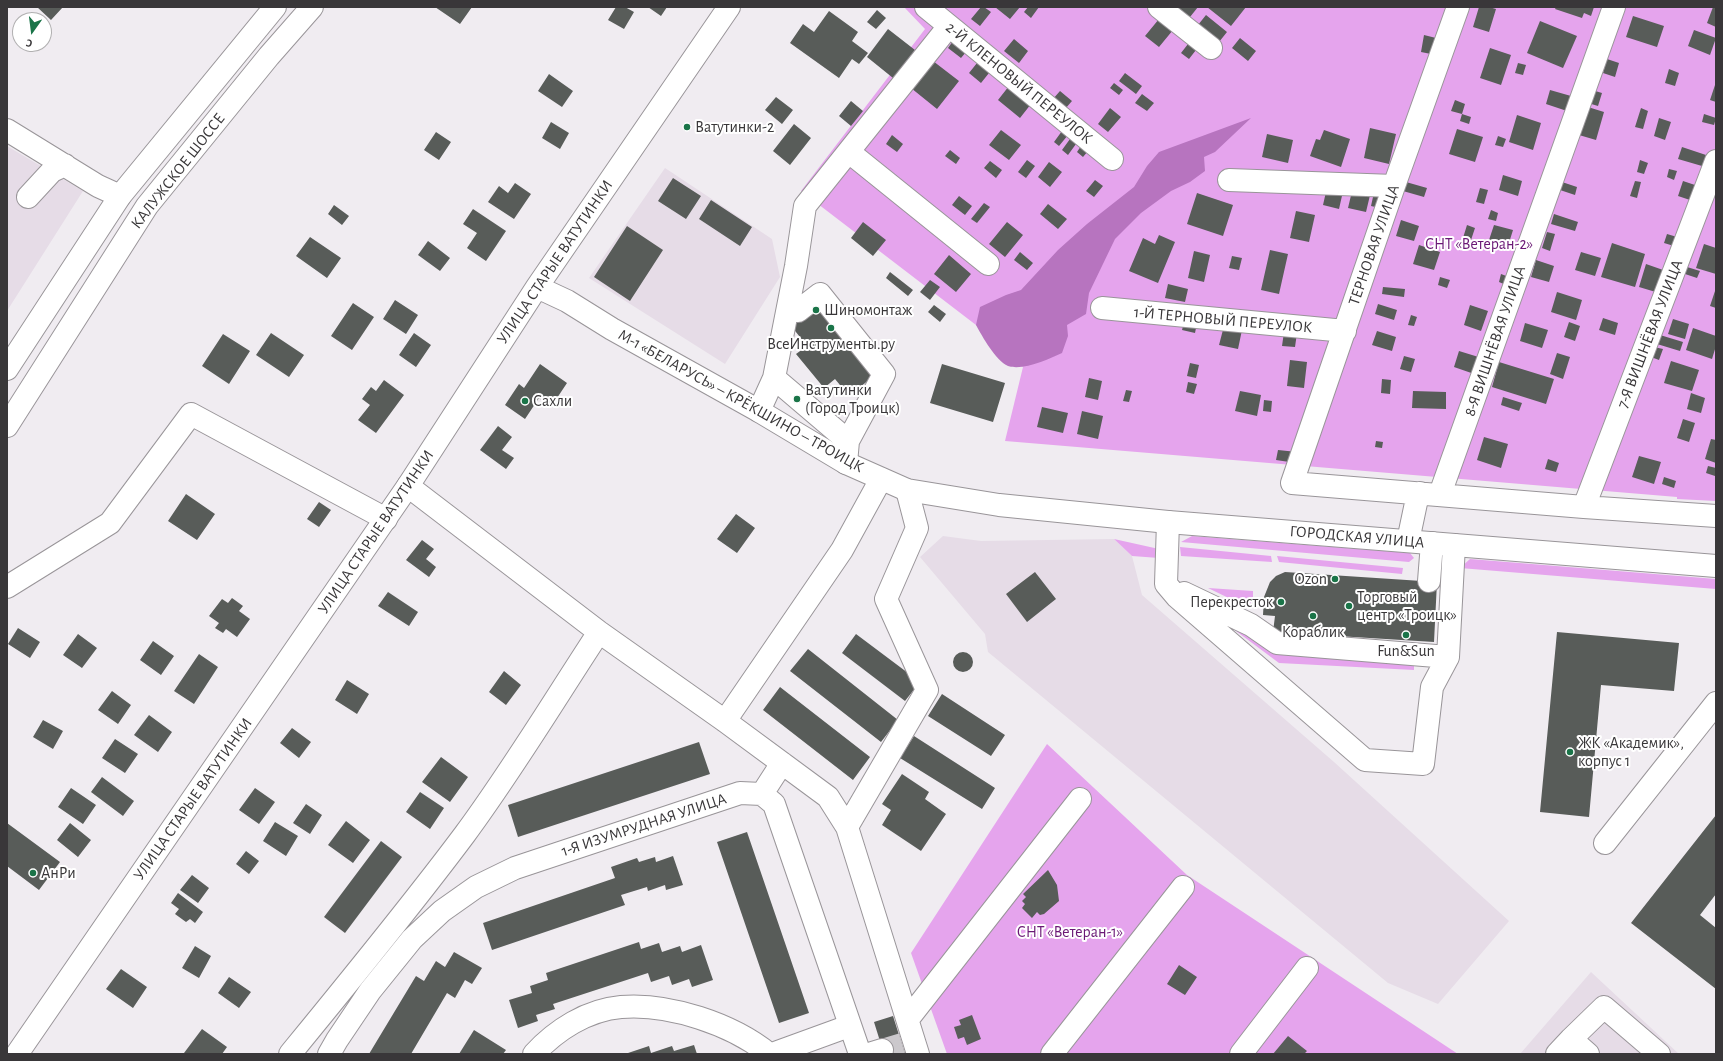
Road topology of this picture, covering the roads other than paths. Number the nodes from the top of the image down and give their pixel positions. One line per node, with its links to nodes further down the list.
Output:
1 (275, 7): 17 (main road, КАЛУЖСКОЕ ШОССЕ)
2 (312, 7): 27 (main road, КАЛУЖСКОЕ ШОССЕ)
3 (729, 7): 20 (main road, УЛИЦА СТАРЫЕ ВАТУТИНКИ)
4 (926, 7): 8 (main road, 2-Й КЛЕНОВЫЙ ПЕРЕУЛОК)
5 (1159, 7): 9 (main road)
6 (1458, 7): 16 (main road, ТЕРНОВАЯ УЛИЦА)
7 (1614, 7): 33 (main road, 8-Я ВИШНЁВАЯ УЛИЦА)
8 (949, 26): 11 (main road); 12 (main road, 2-Й КЛЕНОВЫЙ ПЕРЕУЛОК)
9 (1211, 48)
10 (7, 130): 14 (main road)
11 (849, 152): 19 (main road); 22 (main road)
12 (1112, 159)
13 (1716, 161): 35 (main road, 7-Я ВИШНЁВАЯ УЛИЦА)
14 (65, 165): 17 (main road); 18 (main road)
15 (1229, 180): 16 (main road)
16 (1394, 186): 23 (main road, ТЕРНОВАЯ УЛИЦА)
17 (120, 196): 24 (main road, КАЛУЖСКОЕ ШОССЕ)
18 (28, 197)
19 (988, 264)
20 (537, 287): 26 (main road, М-1 «БЕЛАРУСЬ» – КРЁКШИНО – ТРОИЦК); 31 (main road, УЛИЦА СТАРЫЕ ВАТУТИНКИ)
21 (1102, 308): 23 (main road, 1-Й ТЕРНОВЫЙ ПЕРЕУЛОК)
22 (788, 309): 25 (main road); 28 (main road)
23 (1345, 331): 33 (main road, ТЕРНОВАЯ УЛИЦА)
24 (7, 369)
25 (774, 378): 26 (main road); 28 (main road)
26 (759, 411): 29 (main road, М-1 «БЕЛАРУСЬ» – КРЁКШИНО – ТРОИЦК)
27 (7, 426)
28 (848, 441): 29 (main road)
29 (846, 464): 30 (main road, М-1 «БЕЛАРУСЬ» – КРЁКШИНО – ТРОИЦК)
30 (881, 479): 32 (main road, М-1 «БЕЛАРУСЬ» – КРЁКШИНО – ТРОИЦК); 49 (main road)
31 (408, 486): 37 (main road, УЛИЦА СТАРЫЕ ВАТУТИНКИ); 46 (main road)
32 (908, 490): 34 (main road, М-1 «БЕЛАРУСЬ» – КРЁКШИНО – ТРОИЦК); 53 (main road)
33 (1430, 494): 35 (main road); 39 (main road, 8-Я ВИШНЁВАЯ УЛИЦА)
34 (999, 506): 38 (main road, ГОРОДСКАЯ УЛИЦА)
35 (1584, 507): 36 (main road)
36 (1716, 516)
37 (386, 518): 45 (main road); 61 (main road, УЛИЦА СТАРЫЕ ВАТУТИНКИ)
38 (1168, 522): 39 (main road, ГОРОДСКАЯ УЛИЦА); 44 (main road)
39 (1408, 541): 40 (main road, ГОРОДСКАЯ УЛИЦА)
40 (1432, 543): 41 (main road, ГОРОДСКАЯ УЛИЦА); 43 (main road)
41 (1454, 545): 42 (main road, ГОРОДСКАЯ УЛИЦА); 47 (main road)
42 (1716, 566)
43 (1429, 582)
44 (1166, 584): 47 (main road); 47 (main road)
45 (7, 587)
46 (599, 632): 49 (main road); 62 (main road)
47 (1448, 657)
48 (1716, 703): 54 (main road)
49 (725, 721): 50 (main road)
50 (782, 763): 51 (main road); 53 (main road)
51 (762, 794): 58 (main road); 63 (main road, 1-Я ИЗУМРУДНАЯ УЛИЦА)
52 (1080, 798): 57 (main road)
53 (847, 827): 57 (main road)
54 (1605, 843)
55 (1183, 887): 67 (main road)
56 (1307, 968): 68 (main road)
57 (908, 1019): 60 (main road)
58 (849, 1026): 65 (main road); 66 (main road)
59 (1564, 1047): 69 (main road); 70 (main road)
60 (897, 1048)
61 (17, 1054)
62 (290, 1054)
63 (329, 1054)
64 (534, 1054): 65 (main road)
65 (771, 1054)
66 (860, 1054)
67 (1052, 1054)
68 (1241, 1054)
69 (1588, 1054)
70 (1659, 1054)

